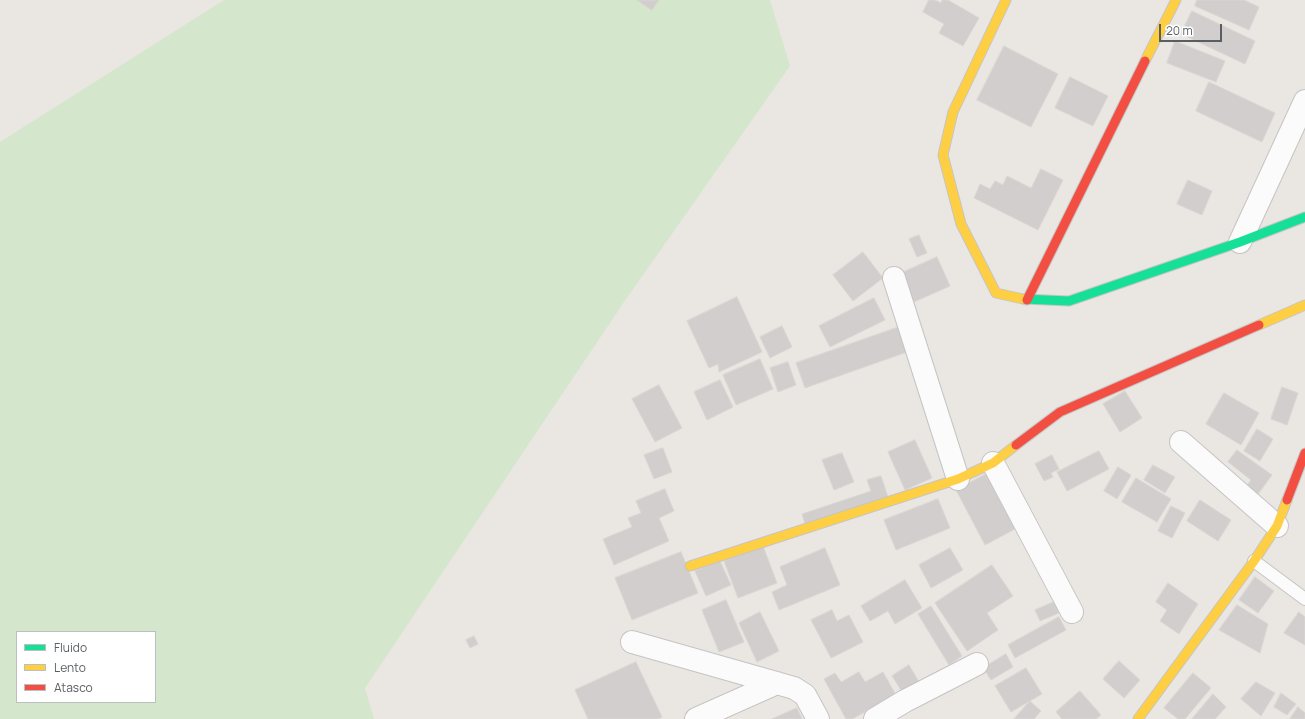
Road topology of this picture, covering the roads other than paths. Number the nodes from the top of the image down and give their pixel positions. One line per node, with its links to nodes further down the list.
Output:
1 (1006, 0): 7 (street)
2 (1176, 0): 7 (street)
3 (1305, 101): 5 (street)
4 (1305, 217): 5 (street)
5 (1240, 242): 7 (street)
6 (894, 278): 12 (street)
7 (1027, 300)
8 (1305, 305): 11 (street)
9 (1181, 442): 13 (street)
10 (1305, 453): 13 (street)
11 (993, 463): 12 (street); 17 (street)
12 (958, 479): 15 (street)
13 (1277, 526): 14 (street)
14 (1254, 561): 16 (lane); 24 (street)
15 (690, 566)
16 (1305, 599)
17 (1072, 612)
18 (632, 642): 20 (street)
19 (977, 664): 23 (street)
20 (777, 682): 21 (street); 22 (street)
21 (696, 719)
22 (818, 719)
23 (875, 719)
24 (1138, 719)

